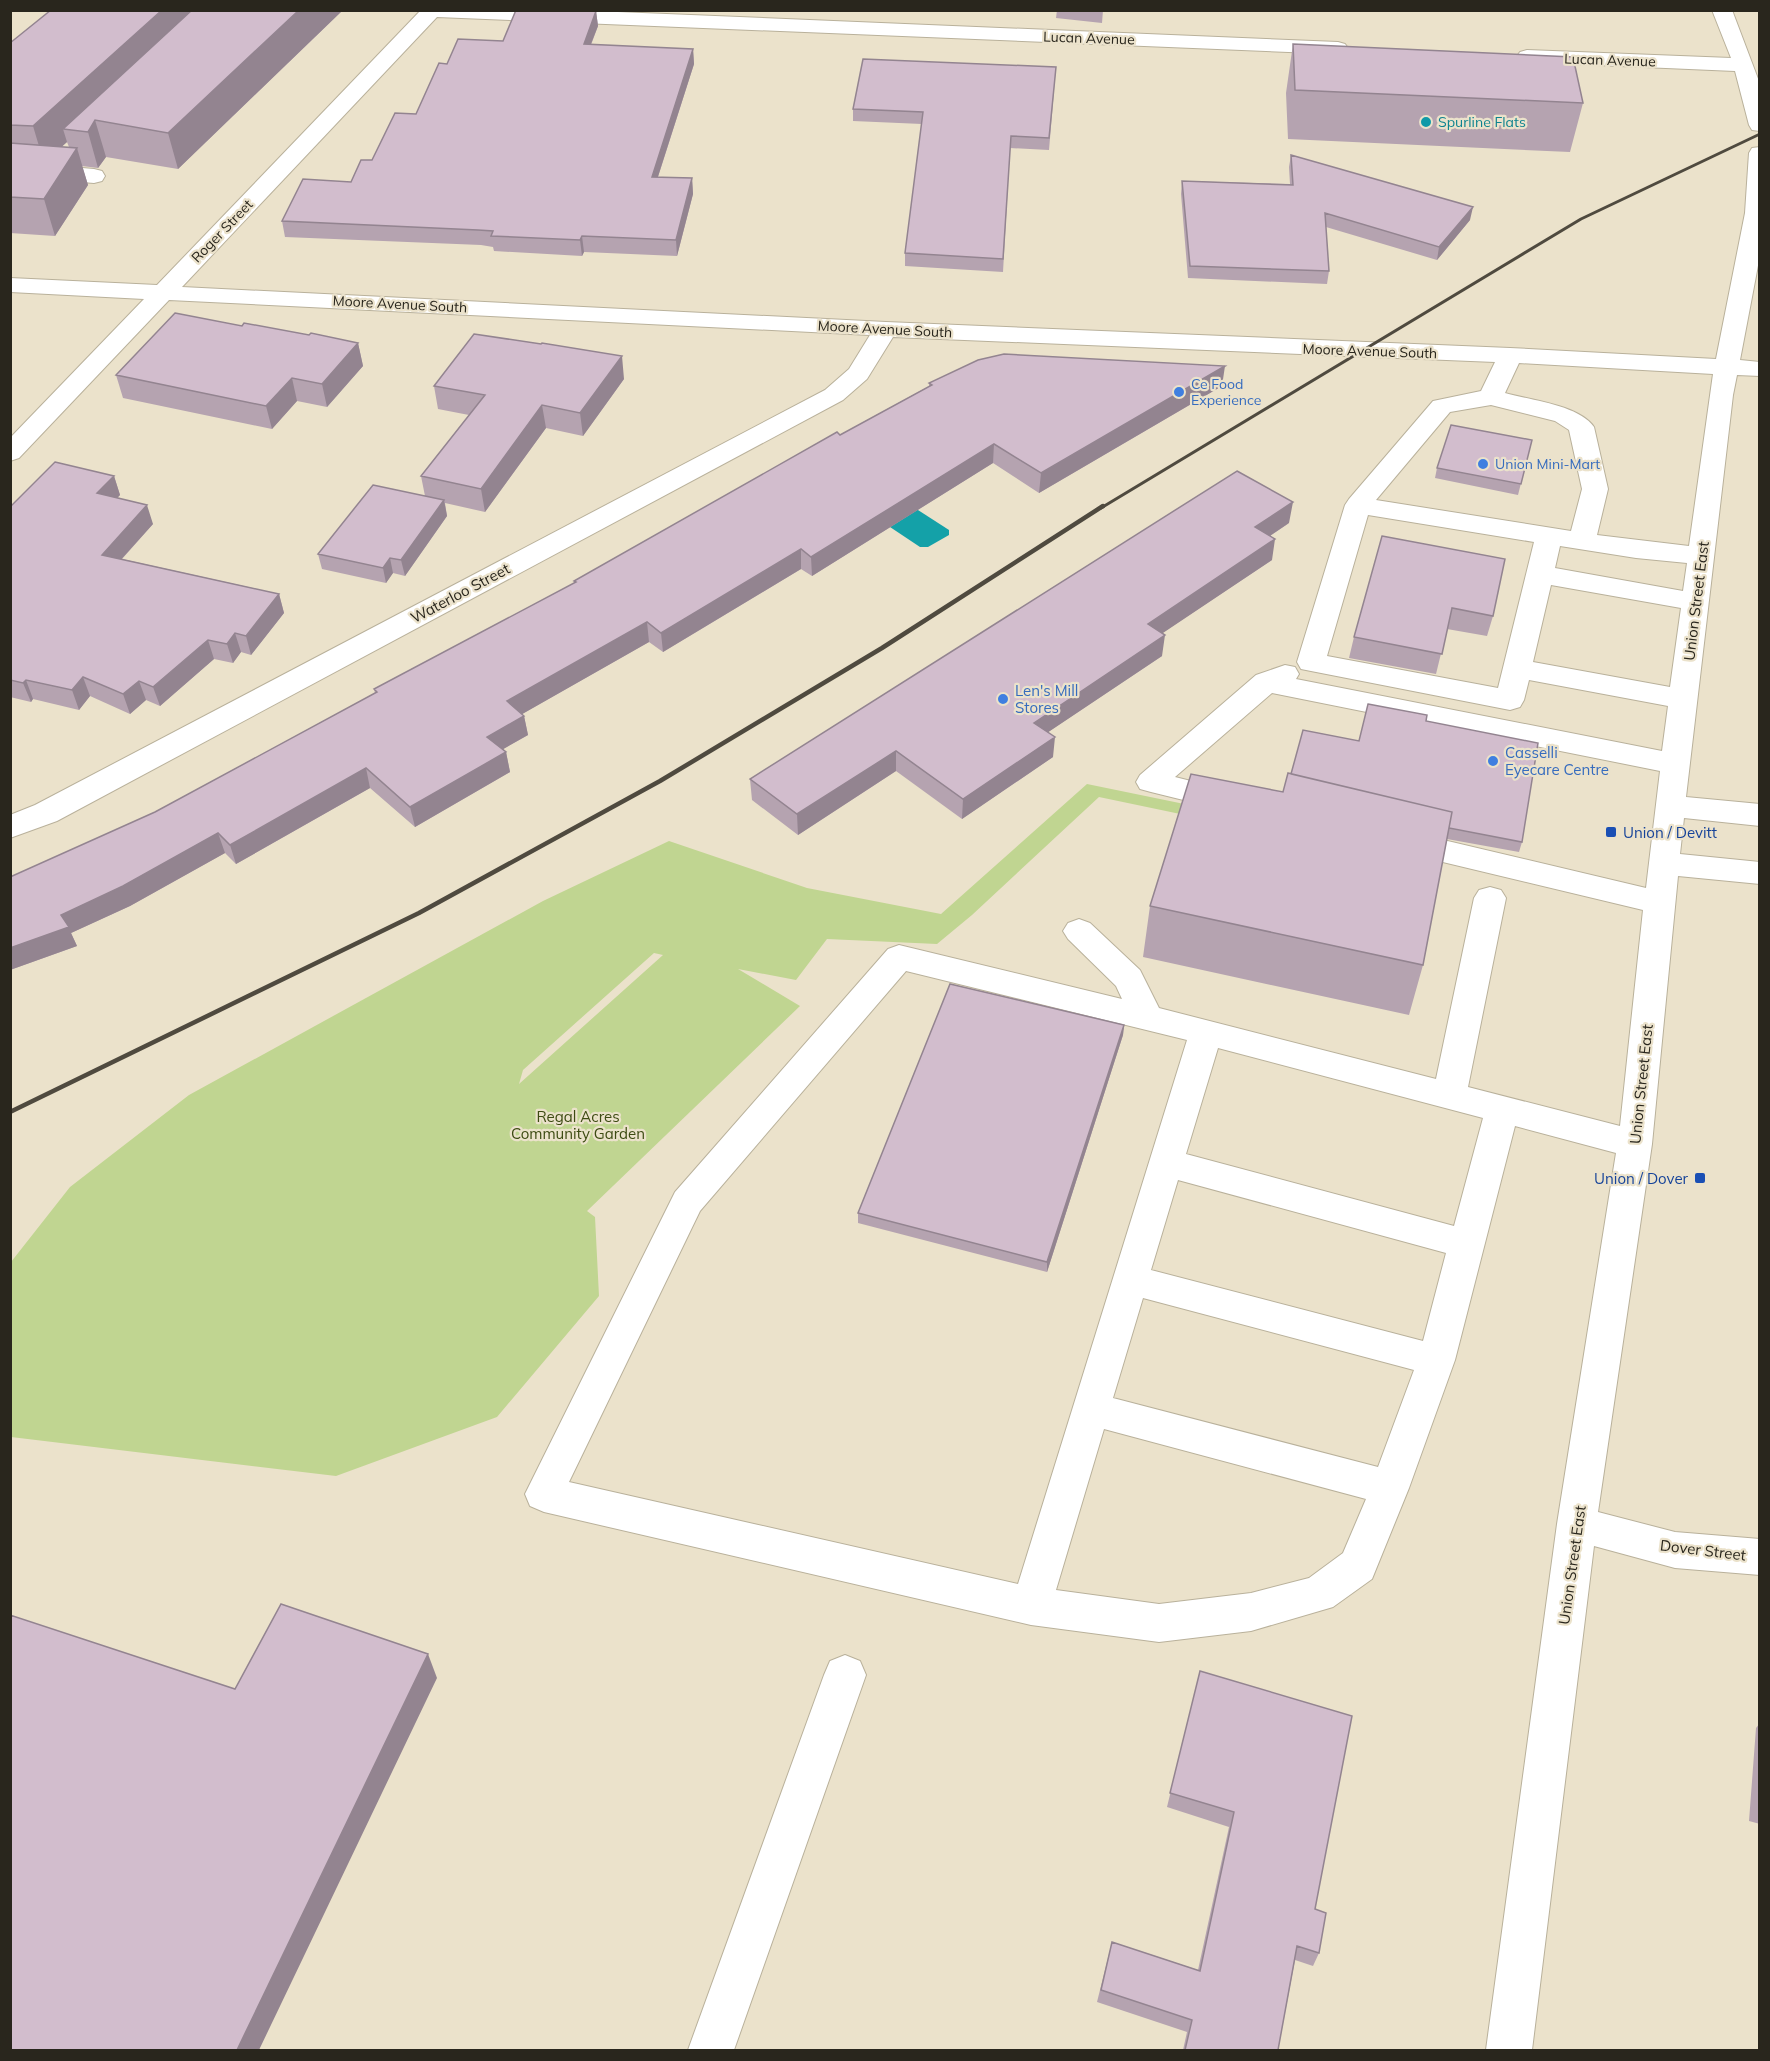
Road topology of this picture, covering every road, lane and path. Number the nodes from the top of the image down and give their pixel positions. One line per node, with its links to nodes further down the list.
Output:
1 (1722, 10): 5 (street)
2 (433, 11): 3 (street, Lucan Avenue); 13 (street, Roger Street)
3 (1359, 49)
4 (1501, 55): 5 (street, Lucan Avenue)
5 (1744, 65): 6 (street)
6 (1760, 125)
7 (70, 152): 10 (street)
8 (1760, 153): 16 (street, Union Street East)
9 (10, 169): 10 (street)
10 (52, 171): 11 (street)
11 (94, 176)
12 (10, 285): 13 (street, Moore Avenue South)
13 (164, 293): 14 (street, Moore Avenue South); 19 (street, Roger Street)
14 (886, 329): 15 (street, Moore Avenue South); 34 (street, Waterloo Street)
15 (1510, 355): 16 (street, Moore Avenue South); 18 (street)
16 (1725, 368): 17 (street, Moore Avenue South); 23 (street, Union Street East)
17 (1760, 369)
18 (1491, 397): 20 (street); 22 (street)
19 (10, 453)
20 (1358, 505): 21 (street); 26 (street)
21 (1549, 534): 22 (street); 24 (street)
22 (1582, 540): 23 (street)
23 (1701, 556): 25 (street, Union Street East)
24 (1538, 574): 25 (street); 27 (street)
25 (1695, 602): 29 (street, Union Street East)
26 (1311, 662): 27 (street); 28 (street)
27 (1517, 669): 29 (street)
28 (1266, 682): 30 (street); 32 (street)
29 (1684, 699): 30 (street, Union Street East)
30 (1676, 764): 31 (street, Union Street East)
31 (1670, 806): 33 (street); 36 (street, Union Street East)
32 (1256, 807)
33 (1760, 814)
34 (10, 827)
35 (1372, 834): 39 (street)
36 (1665, 864): 37 (street); 39 (street, Union Street East)
37 (1760, 873)
38 (1490, 898): 43 (street)
39 (1661, 903): 45 (street, Union Street East)
40 (1079, 932): 41 (street)
41 (1147, 1018): 42 (street); 54 (street)
42 (1206, 1032): 43 (street); 46 (street)
43 (1450, 1095): 44 (street)
44 (1502, 1109): 45 (street); 47 (street)
45 (1635, 1144): 52 (street, Union Street East)
46 (1166, 1163): 47 (street); 48 (street)
47 (1467, 1244): 49 (street)
48 (1131, 1280): 49 (street); 50 (street)
49 (1436, 1360): 51 (street)
50 (1091, 1409): 51 (street); 54 (street)
51 (1390, 1488): 54 (street)
52 (1576, 1524): 53 (street, Dover Street); 57 (street, Union Street East)
53 (1760, 1557)
54 (1031, 1606)
55 (845, 1675): 56 (street)
56 (711, 2050)
57 (1509, 2050)

